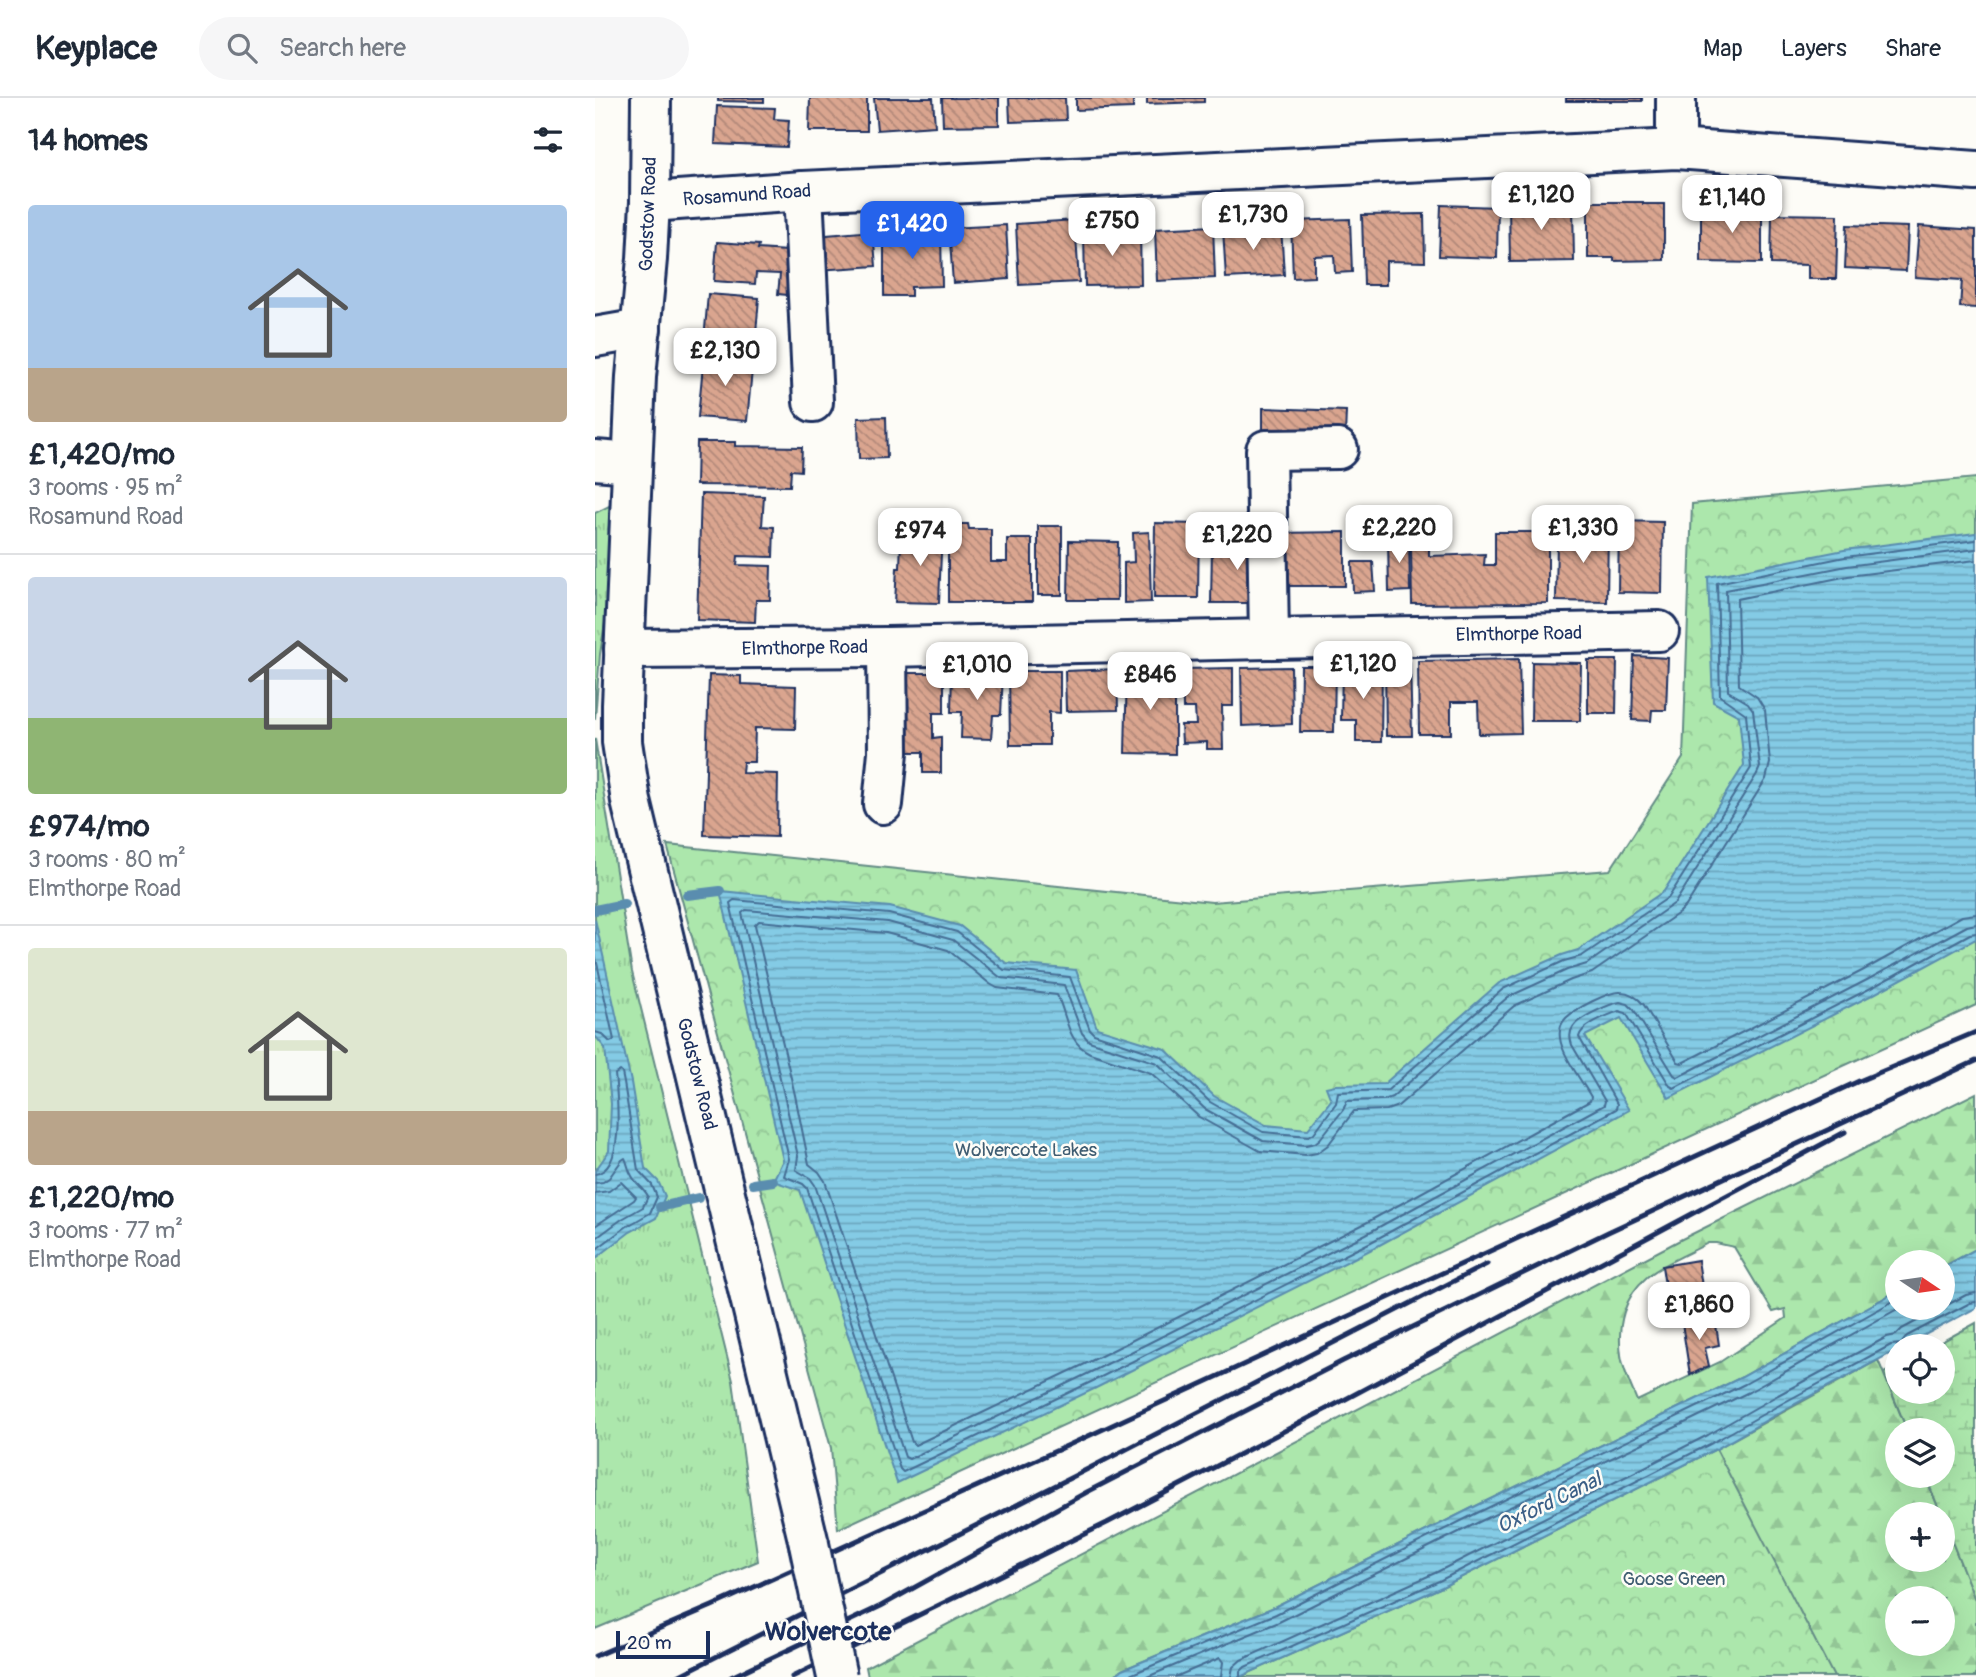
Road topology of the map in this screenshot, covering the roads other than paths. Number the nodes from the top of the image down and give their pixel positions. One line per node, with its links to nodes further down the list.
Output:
1 (651, 98): 6 (street, Godstow Road)
2 (1676, 98): 3 (street)
3 (1676, 149): 4 (street, Rosamund Road); 5 (street, Rosamund Road)
4 (1976, 171)
5 (803, 191): 6 (street, Rosamund Road); 9 (street)
6 (650, 202): 7 (street, Godstow Road)
7 (641, 329): 8 (street); 11 (street, Godstow Road)
8 (595, 337)
9 (813, 402)
10 (1338, 449): 13 (street)
11 (613, 461): 15 (street, Godstow Road)
12 (1659, 631): 13 (street, Elmthorpe Road)
13 (1269, 639): 14 (street, Elmthorpe Road)
14 (887, 647): 15 (street, Elmthorpe Road); 16 (street)
15 (624, 649): 17 (street, Godstow Road, bridge)
16 (883, 804)
17 (837, 1677)

